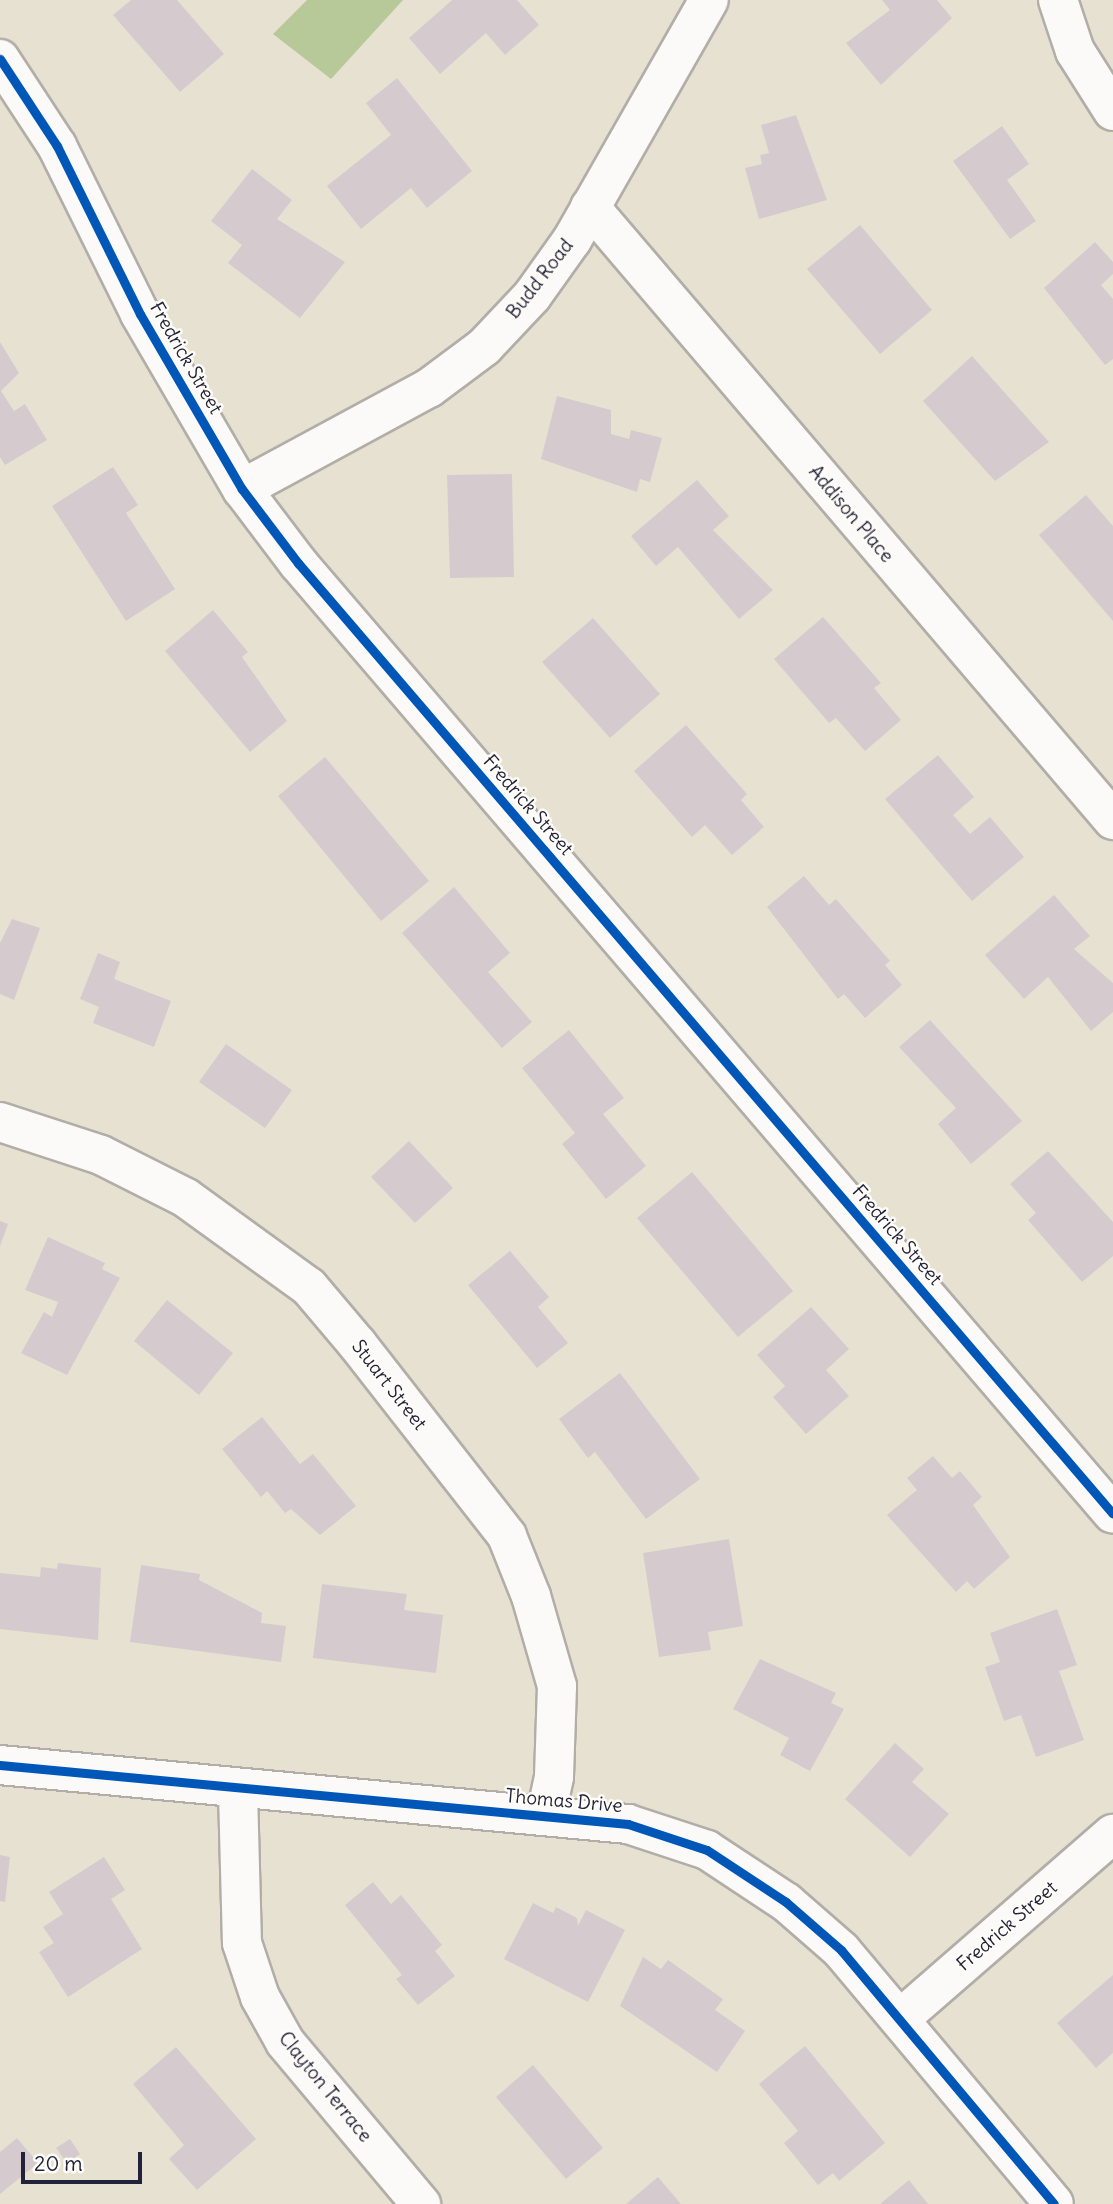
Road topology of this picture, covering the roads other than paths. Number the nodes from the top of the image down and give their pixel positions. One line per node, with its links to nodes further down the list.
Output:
1 (709, 0): 5 (street, Budd Road)
2 (1058, 0): 4 (street)
3 (0, 60): 6 (street, Fredrick Street)
4 (1113, 111)
5 (590, 207): 6 (street, Budd Road); 7 (street, Addison Place)
6 (242, 489): 9 (street, Fredrick Street)
7 (1113, 820)
8 (0, 1122): 12 (street, Stuart Street)
9 (1113, 1514)
10 (0, 1765): 11 (street, Thomas Drive)
11 (238, 1791): 12 (street, Thomas Drive); 15 (street, Clayton Terrace)
12 (546, 1815): 14 (street, Thomas Drive)
13 (1113, 1835): 14 (street, Fredrick Street)
14 (901, 2018): 16 (street, Thomas Drive)
15 (421, 2204)
16 (1055, 2204)

